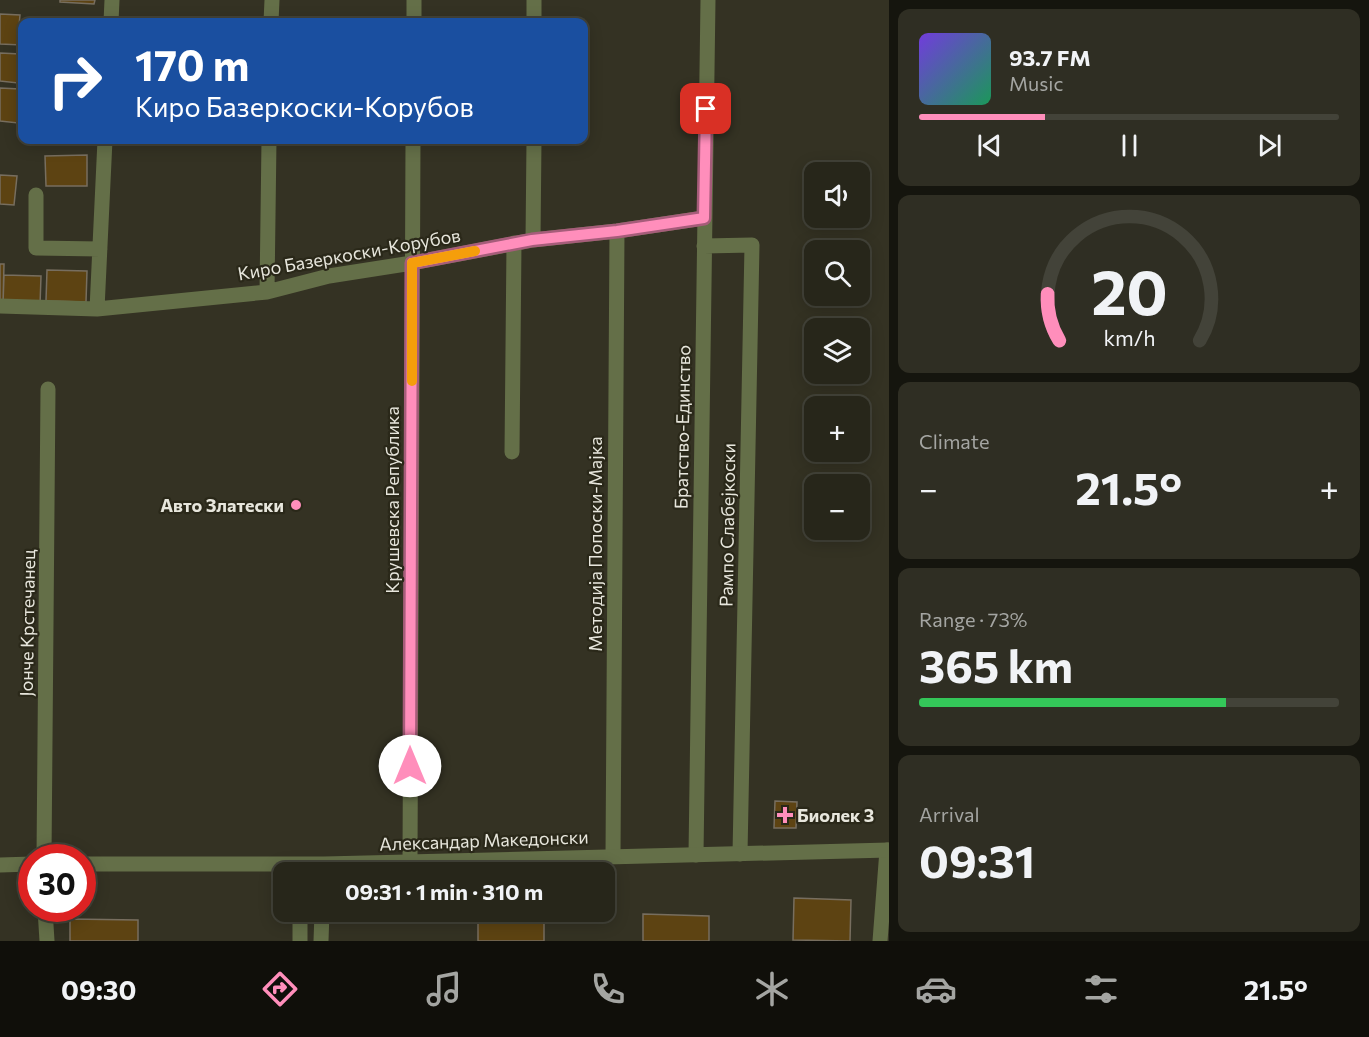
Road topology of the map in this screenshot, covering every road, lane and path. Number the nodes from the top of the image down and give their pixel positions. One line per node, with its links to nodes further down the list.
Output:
1 (112, 0): 6 (street)
2 (272, 0): 7 (street)
3 (414, 0): 8 (street)
4 (534, 0): 9 (street)
5 (708, 0): 15 (street, Братство-Единство)
6 (111, 18)
7 (271, 18)
8 (414, 18)
9 (534, 18)
10 (105, 144): 20 (street)
11 (269, 144): 22 (street)
12 (413, 144): 21 (street, Крушевска Република)
13 (534, 144): 17 (street)
14 (36, 195): 20 (street)
15 (704, 218): 16 (street, Киро Базеркоски-Корубов); 19 (street, Братство-Единство)
16 (617, 231): 17 (street, Киро Базеркоски-Корубов); 31 (street, Методија Попоски-Мајка)
17 (532, 240): 18 (street, Киро Базеркоски-Корубов)
18 (514, 243): 21 (street, Киро Базеркоски-Корубов); 26 (street)
19 (704, 246): 29 (street, Рампо Слабејкоски); 30 (street, Братство-Единство)
20 (100, 249): 24 (street)
21 (412, 263): 22 (street, Киро Базеркоски-Корубов); 32 (street, Крушевска Република)
22 (267, 292): 24 (street, Киро Базеркоски-Корубов)
23 (0, 306): 24 (street, Киро Базеркоски-Корубов)
24 (97, 309)
25 (48, 389): 27 (street, Јонче Крстечанец)
26 (512, 452)
27 (44, 844)
28 (888, 850): 29 (street, Александар Македонски); 44 (street, Александар Македонски)
29 (740, 854): 30 (street, Александар Македонски)
30 (696, 855): 31 (street, Александар Македонски)
31 (613, 856): 32 (street, Александар Македонски)
32 (410, 861): 33 (street, Александар Македонски)
33 (399, 862)
34 (18, 864): 36 (street)
35 (96, 864): 37 (street, Александар Македонски)
36 (0, 865)
37 (273, 868)
38 (46, 922): 41 (street)
39 (300, 922): 42 (street)
40 (322, 922): 43 (street)
41 (47, 941)
42 (300, 941)
43 (321, 941)
44 (880, 941)

